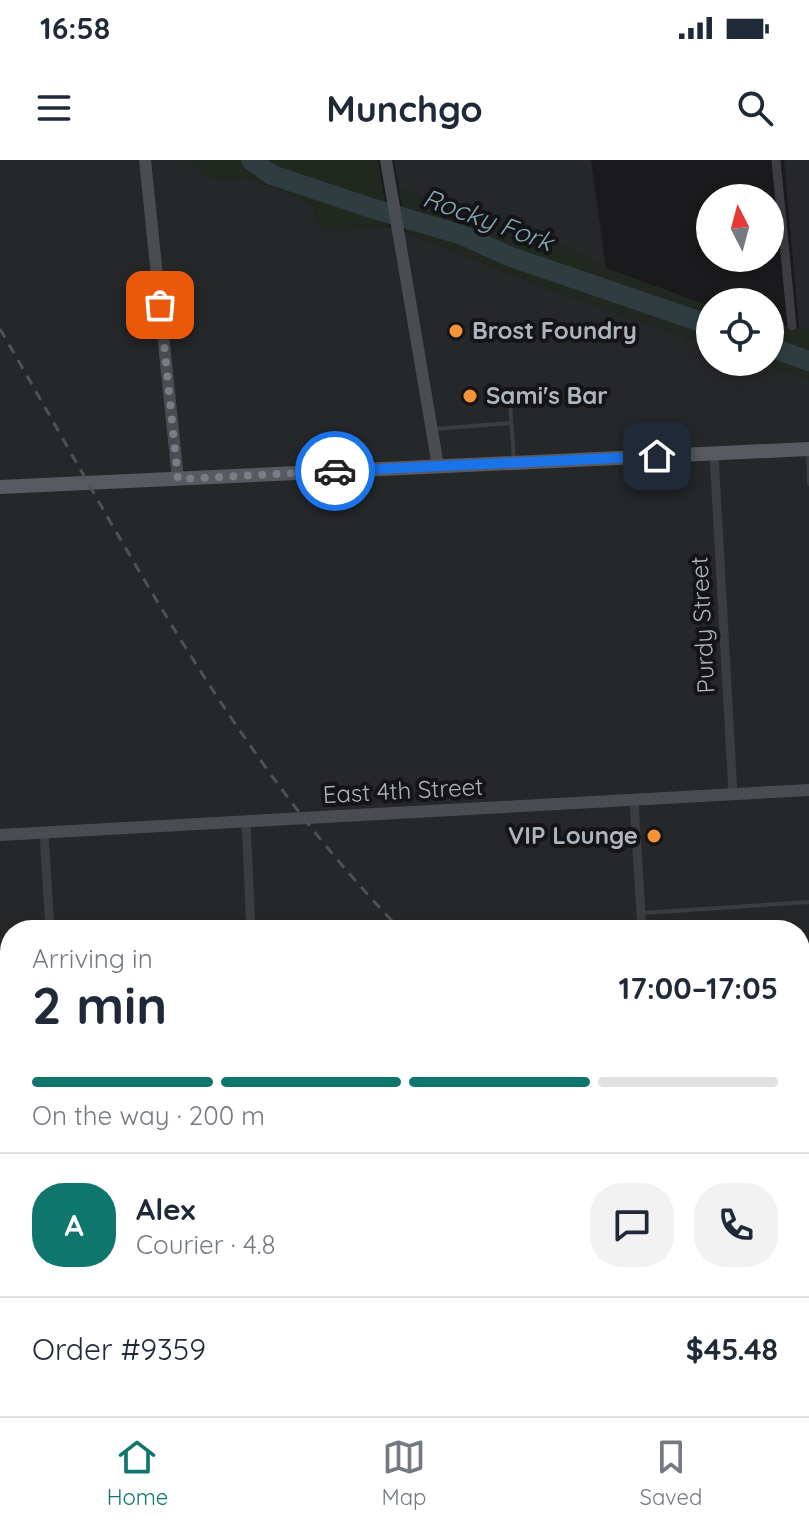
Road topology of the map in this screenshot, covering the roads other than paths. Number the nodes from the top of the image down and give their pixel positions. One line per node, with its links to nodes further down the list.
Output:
1 (145, 160): 12 (main road)
2 (386, 160): 7 (main road)
3 (776, 160): 4 (street)
4 (792, 326)
5 (509, 390): 6 (lane)
6 (511, 423): 7 (lane); 10 (lane)
7 (431, 429): 11 (main road)
8 (808, 449): 9 (main road); 13 (lane)
9 (714, 454): 10 (main road); 16 (street, Purdy Street)
10 (514, 463): 11 (main road)
11 (438, 466): 12 (main road)
12 (178, 479): 14 (main road)
13 (809, 484)
14 (0, 487)
15 (809, 790): 16 (main road, East 4th Street)
16 (733, 794): 17 (main road, East 4th Street)
17 (634, 800): 18 (main road, East 4th Street); 22 (street)
18 (246, 822): 19 (main road, East 4th Street); 24 (street)
19 (44, 833): 20 (main road, East 4th Street); 23 (street)
20 (0, 835)
21 (809, 902): 22 (lane)
22 (641, 913): 25 (street)
23 (49, 920)
24 (251, 920)
25 (641, 920)

